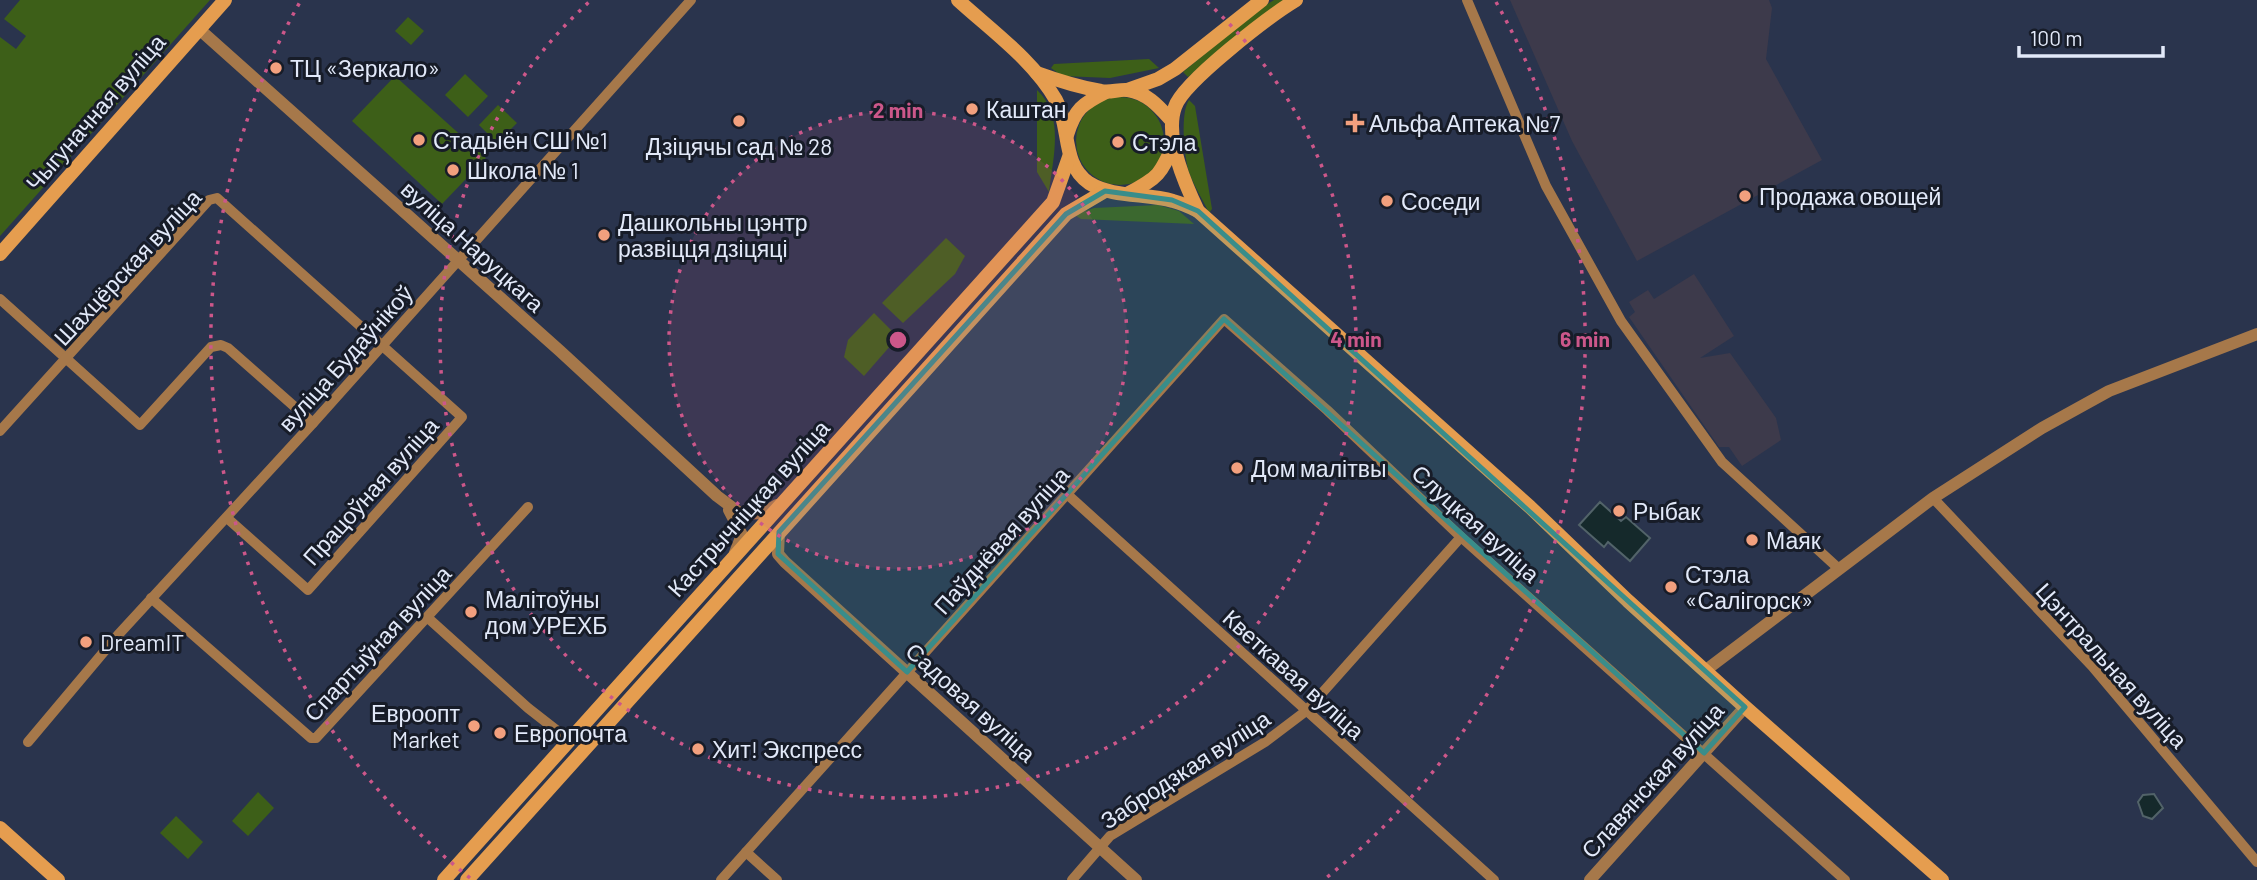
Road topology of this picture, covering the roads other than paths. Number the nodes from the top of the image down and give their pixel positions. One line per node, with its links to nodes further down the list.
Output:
1 (225, 0): 7 (main road, Чыгуначная вуліца)
2 (691, 0): 19 (street, вуліца Будаўнікоў)
3 (958, 0): 8 (main road)
4 (1262, 0): 9 (main road)
5 (1296, 0): 11 (main road)
6 (1467, 0): 38 (street)
7 (199, 29): 18 (main road, Чыгуначная вуліца); 19 (street, вуліца Наруцкага)
8 (1037, 73): 10 (main road); 12 (main road)
9 (1128, 90): 10 (main road); 11 (main road)
10 (1106, 92): 12 (main road)
11 (1172, 121): 13 (main road)
12 (1067, 135): 14 (main road)
13 (1174, 144): 16 (main road); 17 (main road)
14 (1069, 157): 15 (main road); 30 (main road, Кастрычніцкая вуліца)
15 (1105, 191): 16 (main road); 33 (main road, Кастрычніцкая вуліца)
16 (1129, 193): 17 (main road)
17 (1198, 211): 41 (main road)
18 (0, 254)
19 (458, 260): 23 (street, вуліца Будаўнікоў); 28 (street, вуліца Наруцкага)
20 (0, 299): 24 (street)
21 (1224, 319): 27 (street, Паўднёвая вуліца); 34 (street, Слуцкая вуліца)
22 (2257, 334): 29 (street)
23 (382, 346): 24 (street, Шахцёрская вуліца); 25 (street, вуліца Будаўнікоў); 32 (street, Працоўная вуліца)
24 (67, 358): 25 (street); 26 (street, Шахцёрская вуліца)
25 (313, 423): 32 (street, вуліца Будаўнікоў)
26 (0, 431)
27 (1068, 495): 42 (street, Паўднёвая вуліца); 44 (street, Кветкавая вуліца)
28 (718, 496): 30 (street); 37 (street)
29 (1933, 498): 38 (street); 51 (street, Цэнтральная вуліца)
30 (785, 501): 37 (main road, Кастрычніцкая вуліца)
31 (528, 507): 40 (street, Спартыўная вуліца)
32 (227, 518): 39 (street, вуліца Будаўнікоў)
33 (779, 532): 35 (street); 36 (main road, Кастрычніцкая вуліца)
34 (1461, 537): 44 (street, Забродзкая вуліца); 47 (street, Слуцкая вуліца)
35 (778, 554): 36 (street); 42 (street, Садовая вуліца)
36 (755, 558): 54 (main road, Кастрычніцкая вуліца)
37 (728, 566): 45 (main road, Кастрычніцкая вуліца)
38 (1838, 568): 41 (street)
39 (151, 598): 40 (street, Спартыўная вуліца); 46 (street, вуліца Будаўнікоў)
40 (428, 618): 45 (street)
41 (1706, 670): 43 (main road)
42 (907, 672): 49 (street, Садовая вуліца); 50 (street, Паўднёвая вуліца)
43 (1745, 707): 47 (street, Славянская вуліца); 62 (main road)
44 (1306, 711): 49 (street, Забродзкая вуліца); 59 (street, Кветкавая вуліца)
45 (569, 740): 53 (main road, Кастрычніцкая вуліца)
46 (28, 742)
47 (1704, 753): 60 (street, Славянская вуліца); 61 (street, Слуцкая вуліца)
48 (0, 828): 52 (main road)
49 (1101, 848): 57 (street, Забродзкая вуліца); 58 (street, Садовая вуліца)
50 (746, 852): 55 (street, Паўднёвая вуліца); 56 (street)
51 (2257, 862)
52 (58, 880)
53 (444, 880)
54 (467, 880)
55 (721, 880)
56 (777, 880)
57 (1072, 880)
58 (1136, 880)
59 (1494, 880)
60 (1590, 880)
61 (1845, 880)
62 (1942, 880)

